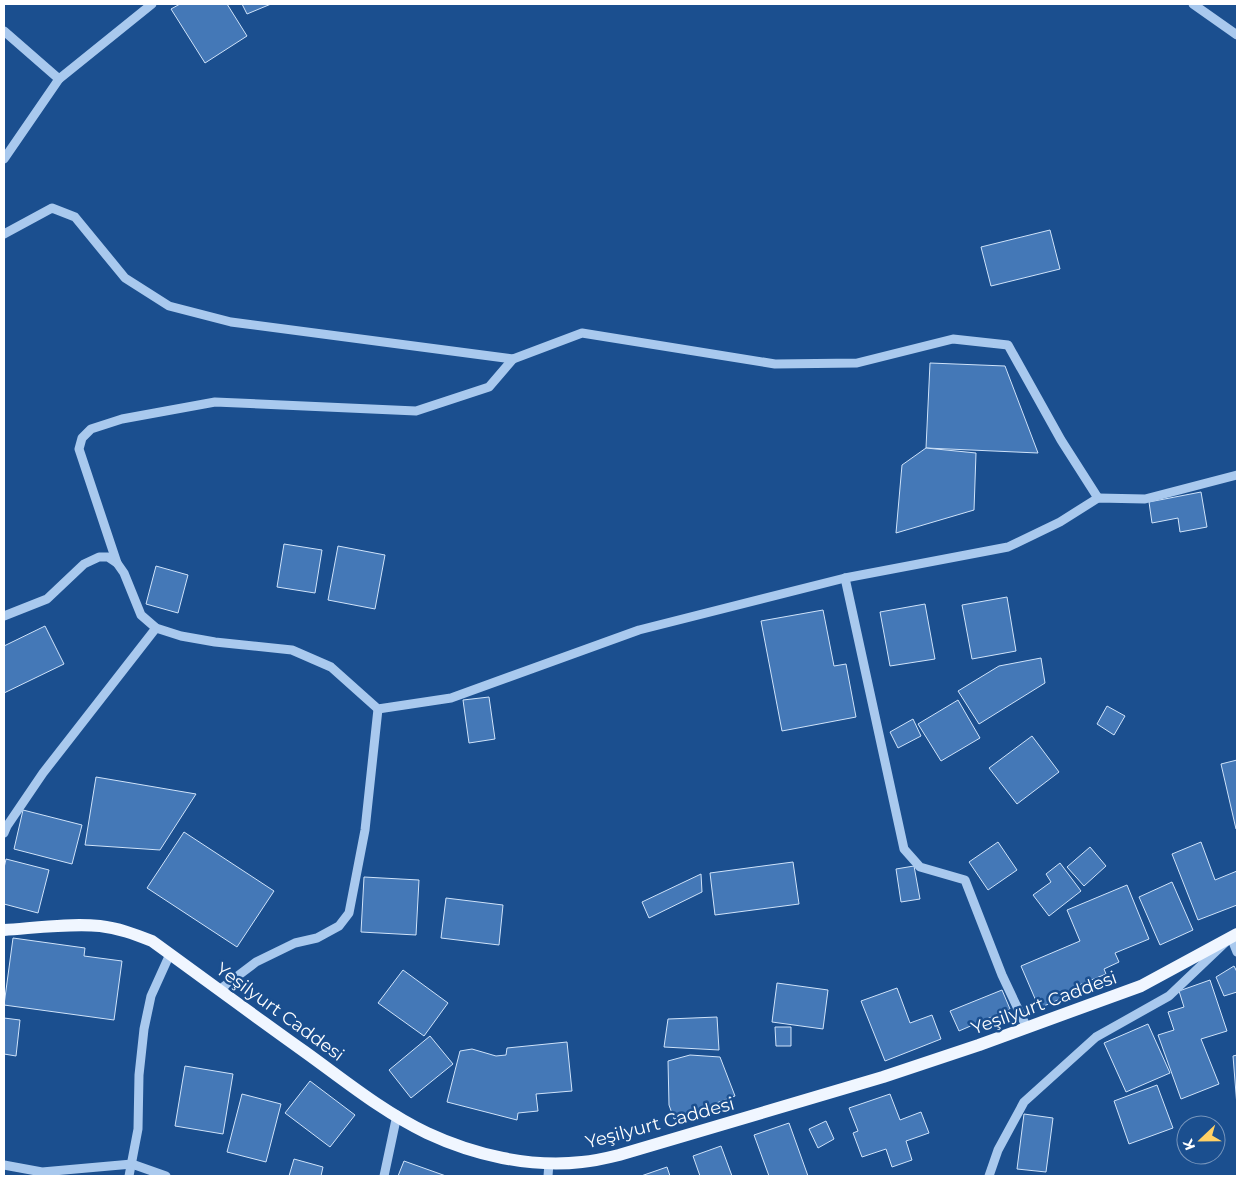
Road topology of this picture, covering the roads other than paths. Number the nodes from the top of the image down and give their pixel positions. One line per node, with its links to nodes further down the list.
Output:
1 (152, 4): 5 (street)
2 (1193, 4): 4 (street)
3 (4, 31): 5 (street)
4 (1237, 35)
5 (59, 80): 6 (street)
6 (4, 159)
7 (4, 234): 8 (street)
8 (513, 359): 10 (street); 11 (street)
9 (1237, 475): 10 (street)
10 (1098, 498): 12 (street)
11 (117, 563): 13 (street); 14 (street)
12 (845, 578): 15 (street); 22 (street)
13 (4, 616)
14 (156, 628): 15 (street); 16 (street)
15 (378, 709): 21 (street)
16 (4, 833)
17 (4, 930): 20 (main road, Yeşilyurt Caddesi)
18 (1234, 935): 19 (street); 22 (main road, Yeşilyurt Caddesi); 31 (street)
19 (1237, 952)
20 (170, 954): 21 (main road, Yeşilyurt Caddesi); 25 (street)
21 (218, 990): 23 (main road, Yeşilyurt Caddesi)
22 (1027, 1028): 24 (main road, Yeşilyurt Caddesi)
23 (397, 1116): 24 (main road, Yeşilyurt Caddesi); 29 (street)
24 (549, 1163): 30 (street)
25 (132, 1164): 26 (street); 27 (street); 28 (street)
26 (4, 1165)
27 (128, 1176)
28 (166, 1176)
29 (384, 1176)
30 (548, 1176)
31 (988, 1176)

